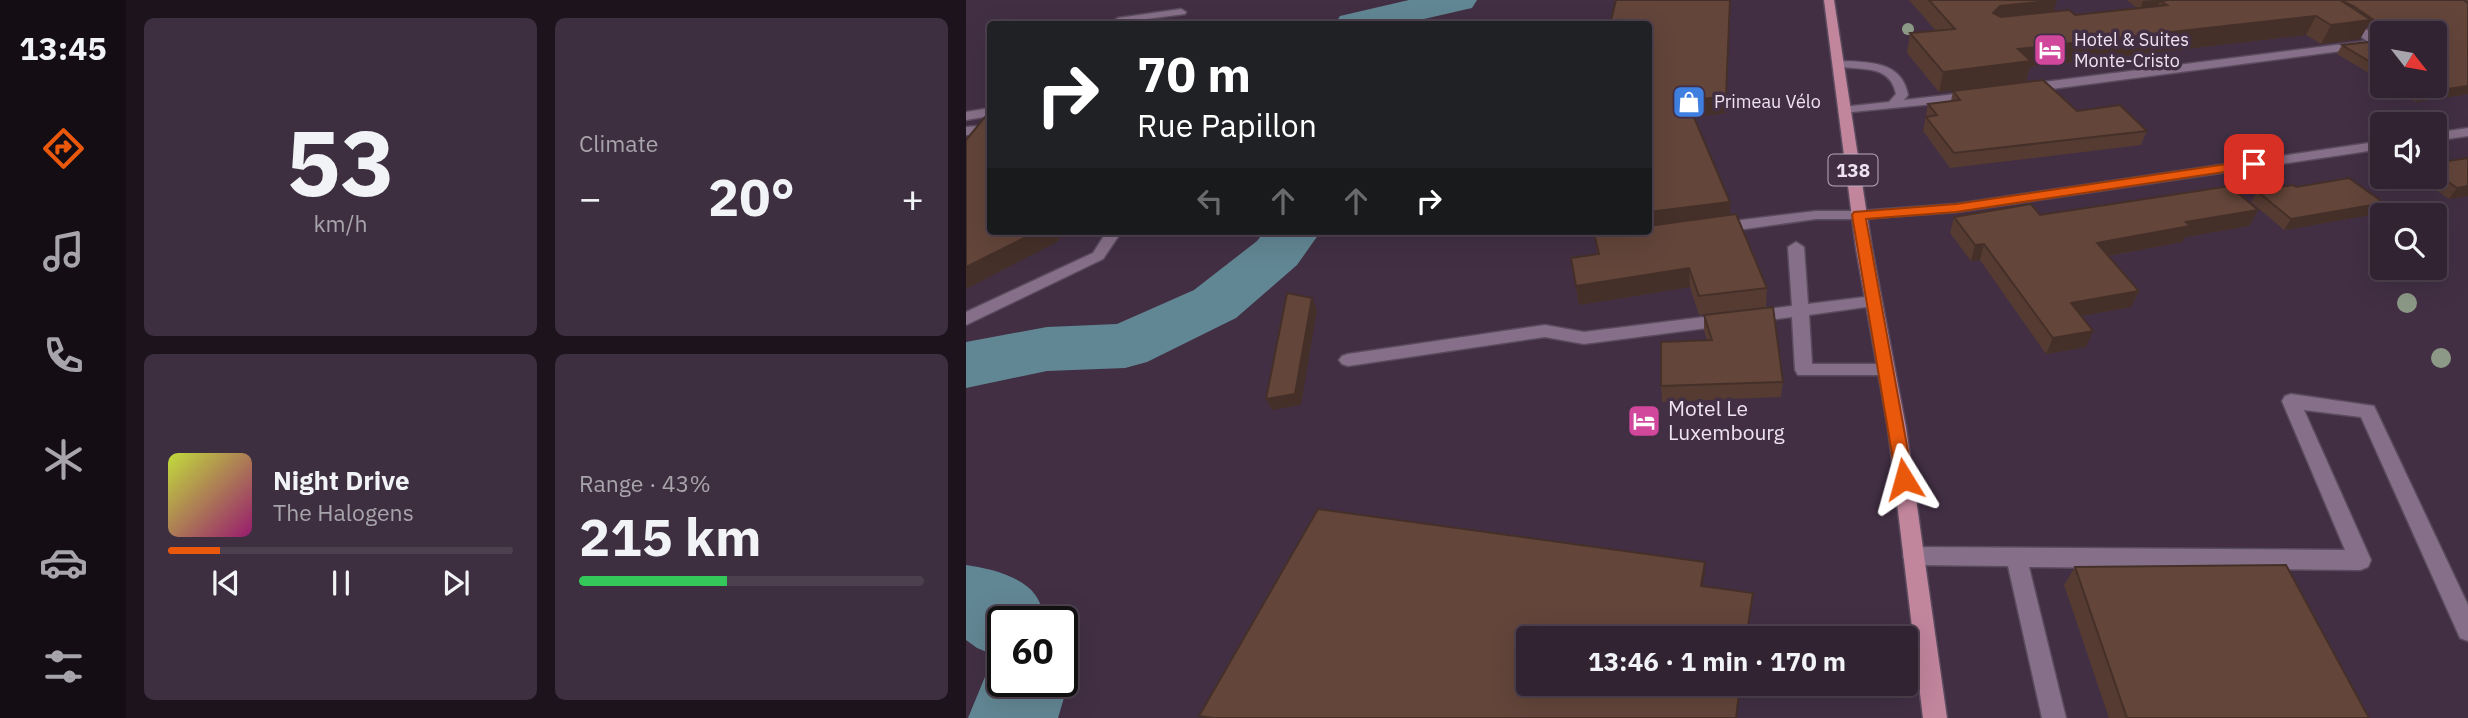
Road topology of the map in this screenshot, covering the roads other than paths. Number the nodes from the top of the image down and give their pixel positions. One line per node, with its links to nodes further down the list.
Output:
1 (1829, 0): 5 (main road, 138)
2 (2300, 0): 6 (street)
3 (1181, 12): 4 (street)
4 (1118, 21)
5 (1840, 64): 8 (street); 9 (main road, 138)
6 (2014, 90)
7 (1987, 94): 8 (street)
8 (1892, 106): 9 (street)
9 (1846, 110): 17 (main road, 138)
10 (987, 112): 11 (street)
11 (966, 116)
12 (987, 129): 13 (street)
13 (966, 131)
14 (2468, 132): 15 (street)
15 (2447, 135)
16 (2370, 147): 17 (street)
17 (1859, 215): 18 (street); 21 (main road, 138)
18 (1698, 231)
19 (1112, 235): 23 (street)
20 (1796, 247): 22 (street)
21 (1873, 301): 22 (street); 25 (main road, 138)
22 (1799, 310): 24 (street); 25 (street)
23 (966, 319)
24 (1348, 360)
25 (1885, 370): 26 (main road, 138)
26 (1914, 556): 27 (street); 29 (main road, 138)
27 (2016, 556): 28 (street); 30 (street)
28 (2468, 630)
29 (1935, 718)
30 (2054, 718)

